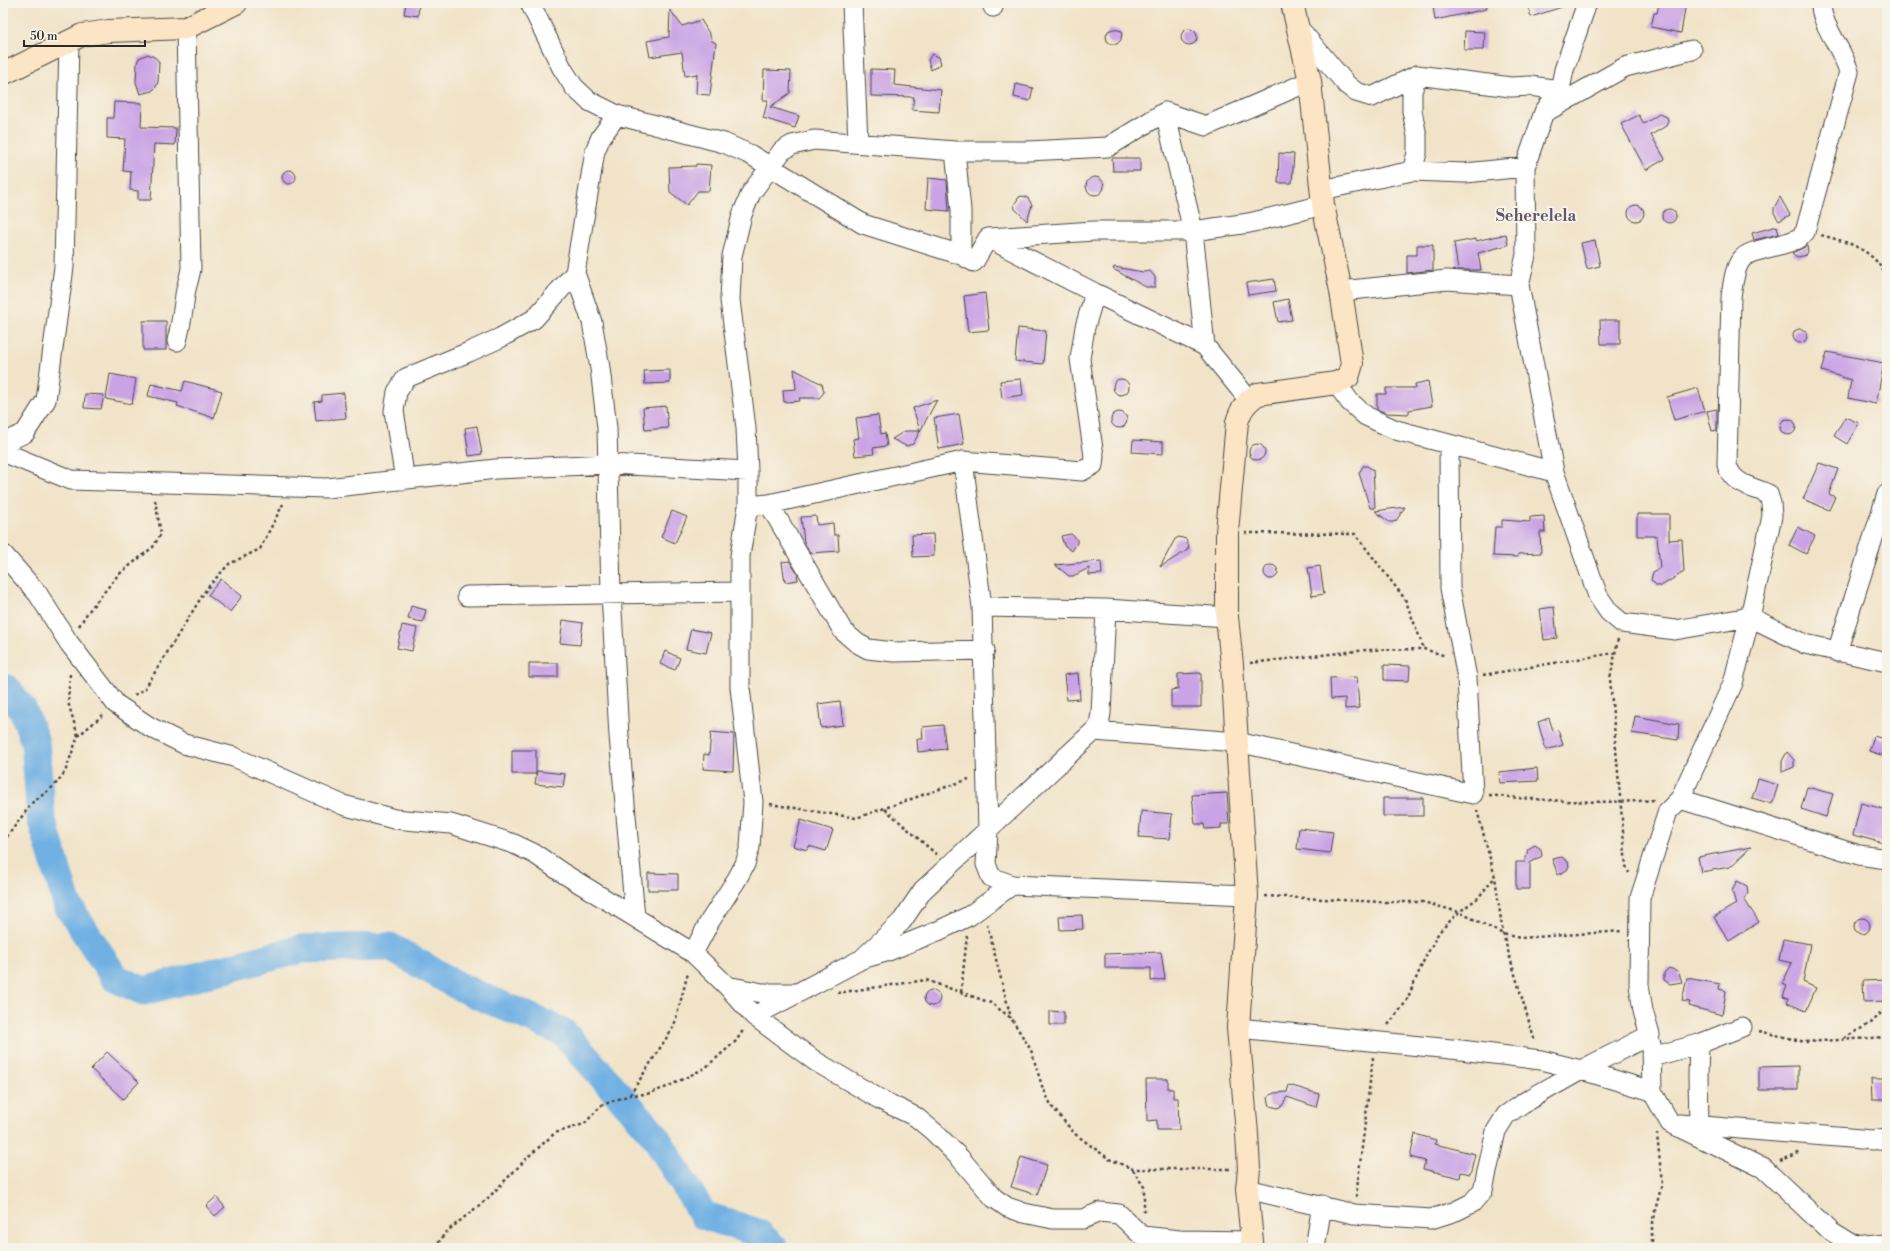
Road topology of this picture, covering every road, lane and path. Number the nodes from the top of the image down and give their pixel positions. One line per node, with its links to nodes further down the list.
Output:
1 (236, 3): 8 (street)
2 (530, 3): 17 (street)
3 (852, 3): 18 (street)
4 (1292, 3): 7 (street)
5 (1587, 3): 14 (street)
6 (1821, 3): 25 (street)
7 (1298, 26): 12 (street); 13 (street)
8 (186, 28): 9 (street); 35 (street)
9 (69, 42): 11 (street); 39 (street)
10 (1692, 50): 16 (street)
11 (3, 74)
12 (1417, 75): 14 (street); 22 (street)
13 (1310, 81): 15 (street); 23 (street)
14 (1560, 90): 16 (street)
15 (1165, 112): 19 (street); 24 (street)
16 (1544, 112): 21 (street)
17 (617, 115): 20 (street); 30 (street)
18 (858, 142): 19 (street); 20 (street)
19 (955, 151): 27 (street)
20 (771, 166): 27 (street); 44 (street)
21 (1525, 167): 22 (street); 32 (street)
22 (1412, 171): 23 (street)
23 (1322, 197): 24 (street); 33 (street)
24 (1194, 231): 26 (street); 36 (street)
25 (1805, 232): 28 (path); 60 (street)
26 (988, 238): 27 (street); 34 (street)
27 (960, 255)
28 (1880, 264): 29 (path); 31 (path)
29 (1887, 265)
30 (576, 273): 43 (street); 46 (street)
31 (1887, 277)
32 (1519, 285): 33 (street); 45 (street)
33 (1341, 291): 37 (street)
34 (1095, 293): 36 (street); 42 (street)
35 (176, 341)
36 (1205, 346): 38 (street)
37 (1336, 383): 38 (street); 40 (street)
38 (1249, 400): 52 (street)
39 (3, 443)
40 (1449, 444): 45 (street); 69 (street)
41 (3, 452): 47 (street)
42 (962, 461): 50 (street); 57 (street)
43 (609, 464): 44 (street); 46 (street); 55 (street)
44 (748, 472): 51 (street)
45 (1554, 472): 61 (street)
46 (405, 480): 48 (street)
47 (151, 482): 48 (street); 62 (path)
48 (292, 487): 70 (path)
49 (1887, 494): 65 (street)
50 (769, 504): 51 (street); 63 (street)
51 (748, 506): 54 (street)
52 (1227, 532): 59 (street); 64 (path)
53 (3, 554): 62 (street)
54 (740, 592): 55 (street); 77 (street)
55 (611, 593): 56 (street); 88 (street)
56 (467, 596)
57 (982, 606): 58 (street); 63 (street)
58 (1106, 609): 59 (street); 71 (street)
59 (1227, 617): 68 (street)
60 (1750, 617): 61 (street); 65 (street); 76 (street)
61 (1622, 623): 66 (path)
62 (69, 643): 70 (street); 72 (path)
63 (985, 650): 74 (street)
64 (1424, 650): 68 (path); 69 (path)
65 (1837, 652): 67 (street)
66 (1614, 653): 69 (path); 78 (path)
67 (1887, 662)
68 (1232, 665): 73 (street)
69 (1465, 669): 75 (street)
70 (116, 704): 72 (path); 88 (street)
71 (1094, 731): 73 (street); 80 (street)
72 (78, 736): 81 (path)
73 (1237, 742): 75 (street); 85 (street)
74 (986, 773): 79 (path); 80 (street)
75 (1473, 794): 78 (path); 90 (path)
76 (1680, 799): 78 (path); 82 (street); 86 (street)
77 (753, 802): 79 (path); 91 (street)
78 (1621, 802): 86 (path)
79 (885, 809): 83 (path)
80 (988, 831): 83 (street); 84 (street)
81 (3, 842)
82 (1887, 859)
83 (952, 863): 92 (street)
84 (1012, 885): 85 (street); 87 (street)
85 (1247, 895): 90 (path); 101 (street)
86 (1640, 898): 89 (street)
87 (976, 911): 92 (street); 94 (path); 99 (path)
88 (635, 917): 91 (street)
89 (1639, 930): 90 (path); 102 (street)
90 (1503, 934): 107 (path)
91 (692, 953): 93 (street); 110 (path)
92 (862, 959): 95 (street)
93 (727, 986): 95 (street); 98 (street)
94 (961, 992): 96 (path); 99 (path)
95 (797, 993): 98 (street)
96 (835, 993)
97 (1887, 1007): 104 (path)
98 (754, 1016): 110 (path); 117 (street)
99 (1011, 1018): 114 (path)
100 (1742, 1027): 104 (path); 105 (street)
101 (1238, 1028): 107 (street); 115 (street)
102 (1650, 1035): 106 (street); 108 (street)
103 (1887, 1037): 104 (path)
104 (1842, 1039)
105 (1699, 1044): 106 (street); 111 (street)
106 (1652, 1057): 109 (street)
107 (1541, 1060): 108 (street)
108 (1581, 1070): 109 (street); 116 (street)
109 (1652, 1091): 112 (street)
110 (630, 1096): 121 (path)
111 (1699, 1125): 112 (street); 113 (street)
112 (1663, 1127): 120 (street); 123 (path)
113 (1887, 1138)
114 (1133, 1169): 115 (path); 117 (path)
115 (1248, 1179): 116 (street); 119 (street)
116 (1322, 1205): 122 (street)
117 (1142, 1236): 119 (street)
118 (1887, 1244): 120 (street)
119 (1252, 1246)
120 (1856, 1247)
121 (435, 1248)
122 (1315, 1248)
123 (1652, 1248)

